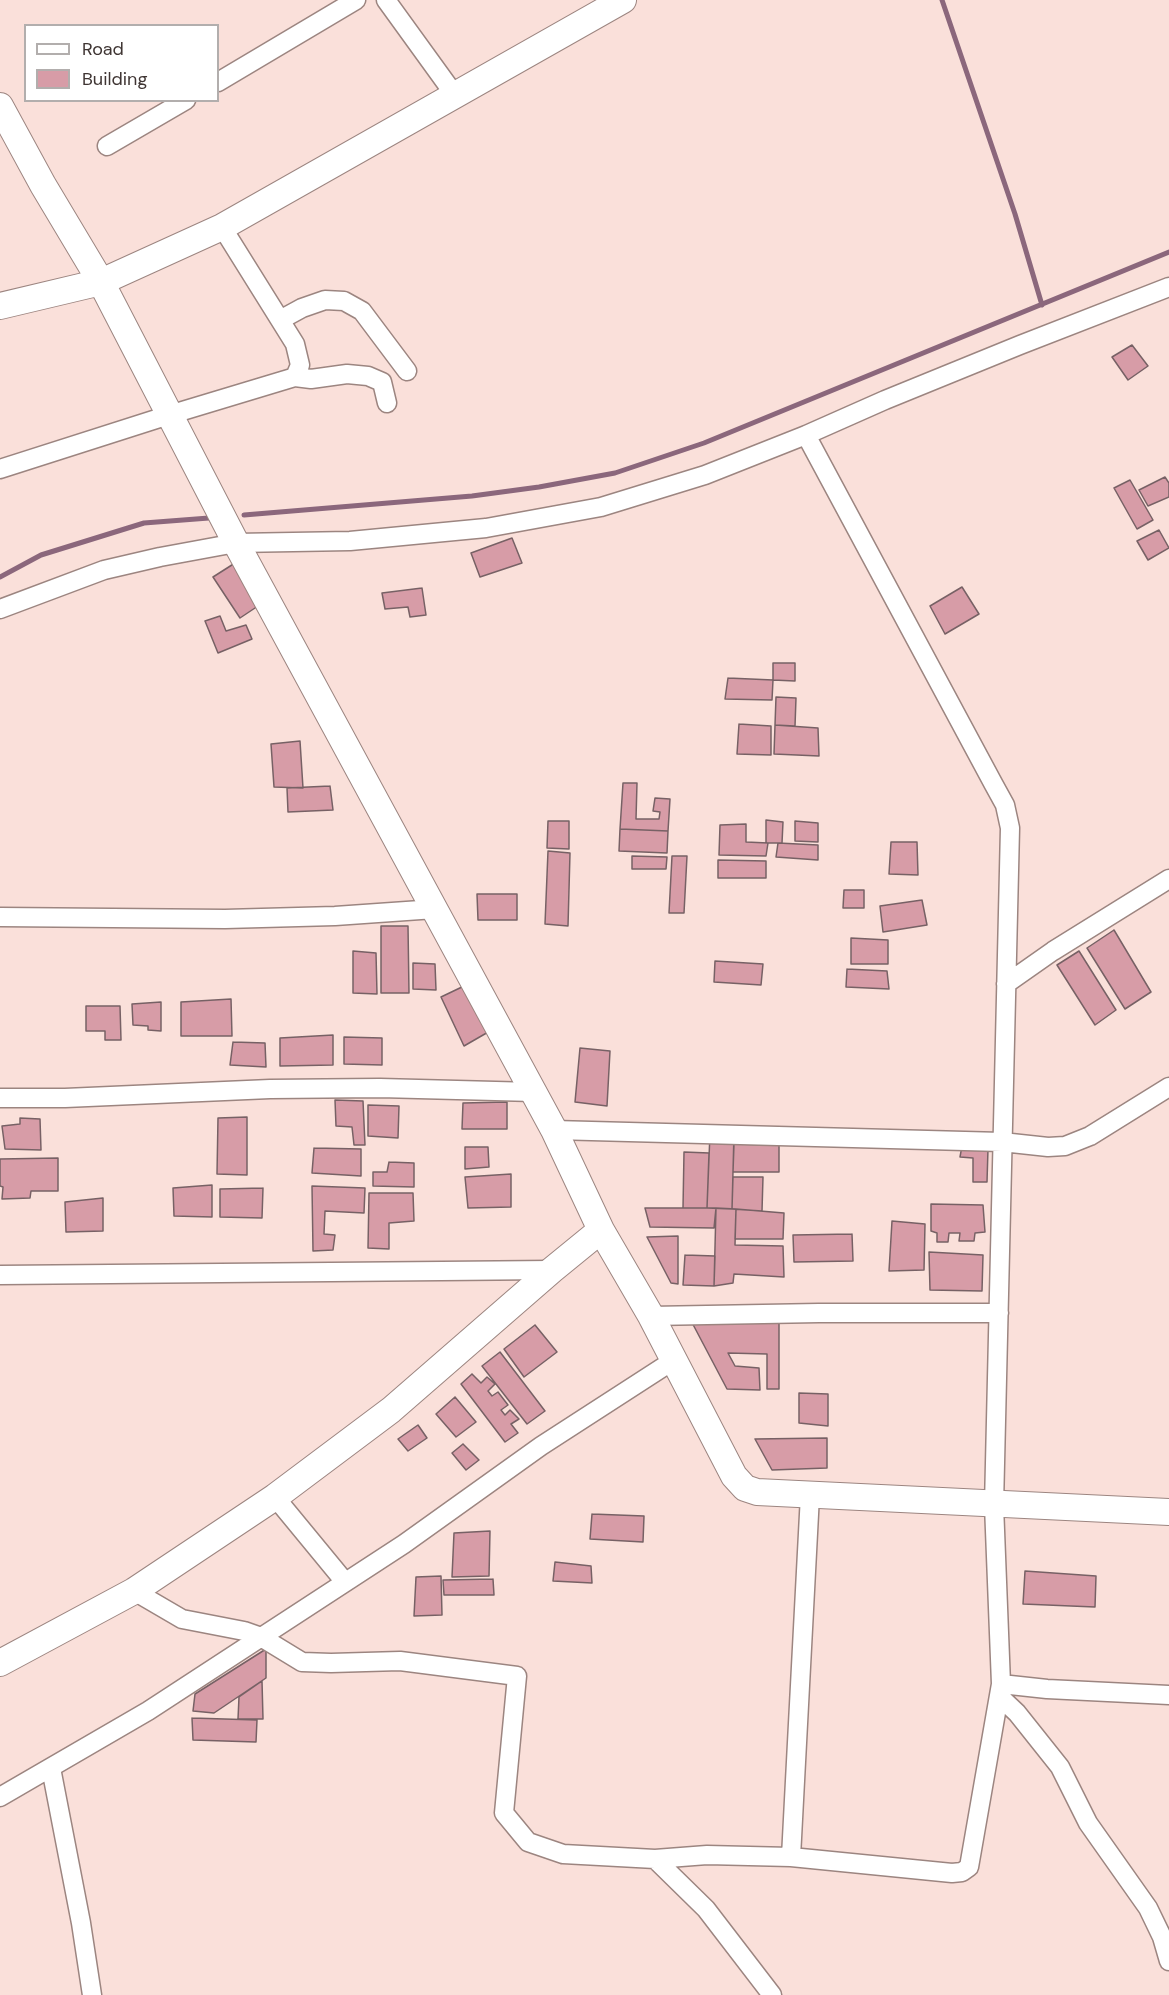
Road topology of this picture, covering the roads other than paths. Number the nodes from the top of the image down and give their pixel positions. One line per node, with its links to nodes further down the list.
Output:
1 (356, 0): 4 (street)
2 (386, 0): 5 (street)
3 (622, 0): 5 (street)
4 (219, 81)
5 (454, 94): 9 (street)
6 (183, 102): 8 (street)
7 (0, 106): 10 (street)
8 (107, 146)
9 (222, 227): 10 (street); 13 (street)
10 (101, 282): 12 (street); 17 (street)
11 (1169, 287): 18 (street)
12 (0, 306)
13 (280, 320): 14 (street); 15 (street)
14 (406, 371)
15 (295, 377): 16 (street); 17 (street)
16 (387, 403)
17 (169, 415): 19 (street); 20 (street)
18 (806, 435): 20 (street); 25 (street)
19 (0, 469)
20 (236, 543): 21 (street); 23 (street)
21 (0, 609)
22 (1169, 879): 25 (street)
23 (435, 909): 24 (street); 27 (street)
24 (0, 917)
25 (1006, 984): 30 (street)
26 (1169, 1088): 30 (street)
27 (534, 1092): 28 (street); 29 (street)
28 (0, 1098)
29 (554, 1130): 30 (street); 31 (street)
30 (1002, 1142): 34 (street)
31 (601, 1230): 32 (street); 35 (street)
32 (552, 1270): 33 (street); 38 (street)
33 (0, 1275)
34 (999, 1313): 35 (street); 39 (street)
35 (651, 1316): 36 (street)
36 (674, 1360): 37 (street); 41 (street)
37 (810, 1495): 39 (street); 49 (street)
38 (275, 1497): 41 (street); 42 (street)
39 (994, 1505): 40 (street); 45 (street)
40 (1169, 1512)
41 (345, 1582): 43 (street)
42 (134, 1590): 43 (street); 44 (street)
43 (261, 1637): 47 (street); 50 (street)
44 (0, 1663)
45 (1000, 1690): 46 (street); 49 (street); 51 (street)
46 (1169, 1695)
47 (51, 1768): 48 (street); 52 (street)
48 (0, 1797)
49 (791, 1857): 50 (street)
50 (656, 1859): 53 (street)
51 (1169, 1961)
52 (92, 1995)
53 (772, 1995)

